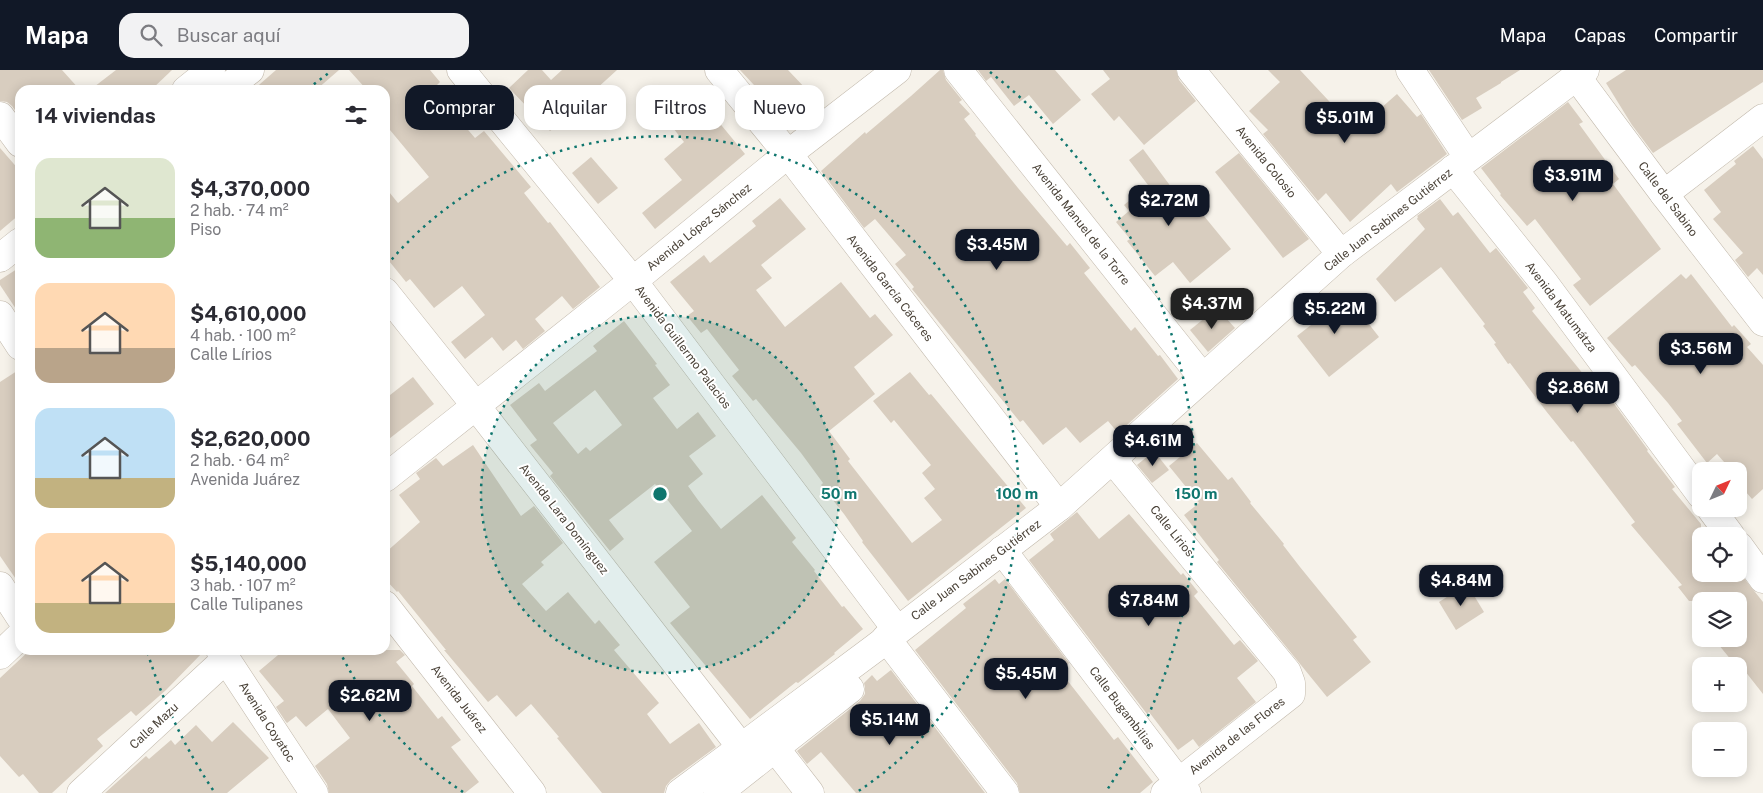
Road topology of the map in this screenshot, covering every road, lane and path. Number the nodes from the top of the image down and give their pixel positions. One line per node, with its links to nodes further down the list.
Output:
1 (250, 70): 9 (street)
2 (461, 70): 20 (street, Avenida Guillermo Palacios)
3 (718, 70): 14 (street, Avenida García Cáceres)
4 (897, 70): 14 (street, Avenida López Sánchez)
5 (958, 70): 25 (street, Avenida Manuel de la Torre)
6 (1191, 70): 18 (street, Avenida Colosio)
7 (1410, 70): 15 (street, Avenida Matumátza)
8 (1580, 73): 15 (street, Calle Juan Sabines Gutiérrez); 16 (street, Calle del Sabino)
9 (217, 80): 10 (street)
10 (202, 85)
11 (0, 116): 13 (street)
12 (1763, 118): 16 (street)
13 (15, 136)
14 (788, 154): 20 (street, Avenida López Sánchez); 30 (street, Avenida García Cáceres)
15 (1461, 163): 18 (street, Calle Juan Sabines Gutiérrez); 29 (street, Avenida Matumátza)
16 (1664, 194): 23 (street, Calle del Sabino)
17 (15, 246): 19 (street)
18 (1341, 254): 25 (street, Calle Juan Sabines Gutiérrez)
19 (0, 258)
20 (633, 281): 26 (street, Avenida López Sánchez); 37 (street, Avenida Guillermo Palacios)
21 (390, 298): 26 (street, Avenida Lara Domínguez)
22 (0, 315): 24 (street)
23 (1761, 316)
24 (15, 338)
25 (1203, 378): 27 (street, Calle Juan Sabines Gutiérrez)
26 (476, 406): 28 (street, Avenida López Sánchez); 42 (street, Avenida Lara Domínguez)
27 (1114, 460): 30 (street, Calle Juan Sabines Gutiérrez); 41 (street, Calle Lírios)
28 (390, 474)
29 (1692, 484)
30 (1059, 507): 31 (street, Calle Juan Sabines Gutiérrez)
31 (1002, 550): 37 (street, Calle Juan Sabines Gutiérrez); 44 (street, Calle Bugambilias)
32 (1747, 557): 33 (street)
33 (1763, 579)
34 (0, 586): 35 (street)
35 (15, 609)
36 (390, 611): 47 (street, Avenida Juárez)
37 (886, 639): 42 (street, Calle Juan Sabines Gutiérrez); 43 (street); 51 (street, Avenida Guillermo Palacios)
38 (15, 641): 39 (street)
39 (0, 655)
40 (223, 655): 45 (street, Calle Mazu); 46 (street, Avenida Coyatoc)
41 (1287, 672): 44 (street, Avenida de las Flores)
42 (741, 747): 48 (street, Calle Juan Sabines Gutiérrez)
43 (775, 748): 49 (street); 50 (street)
44 (1177, 789)
45 (81, 793)
46 (314, 793)
47 (532, 793)
48 (680, 793)
49 (718, 793)
50 (810, 793)
51 (1005, 793)

